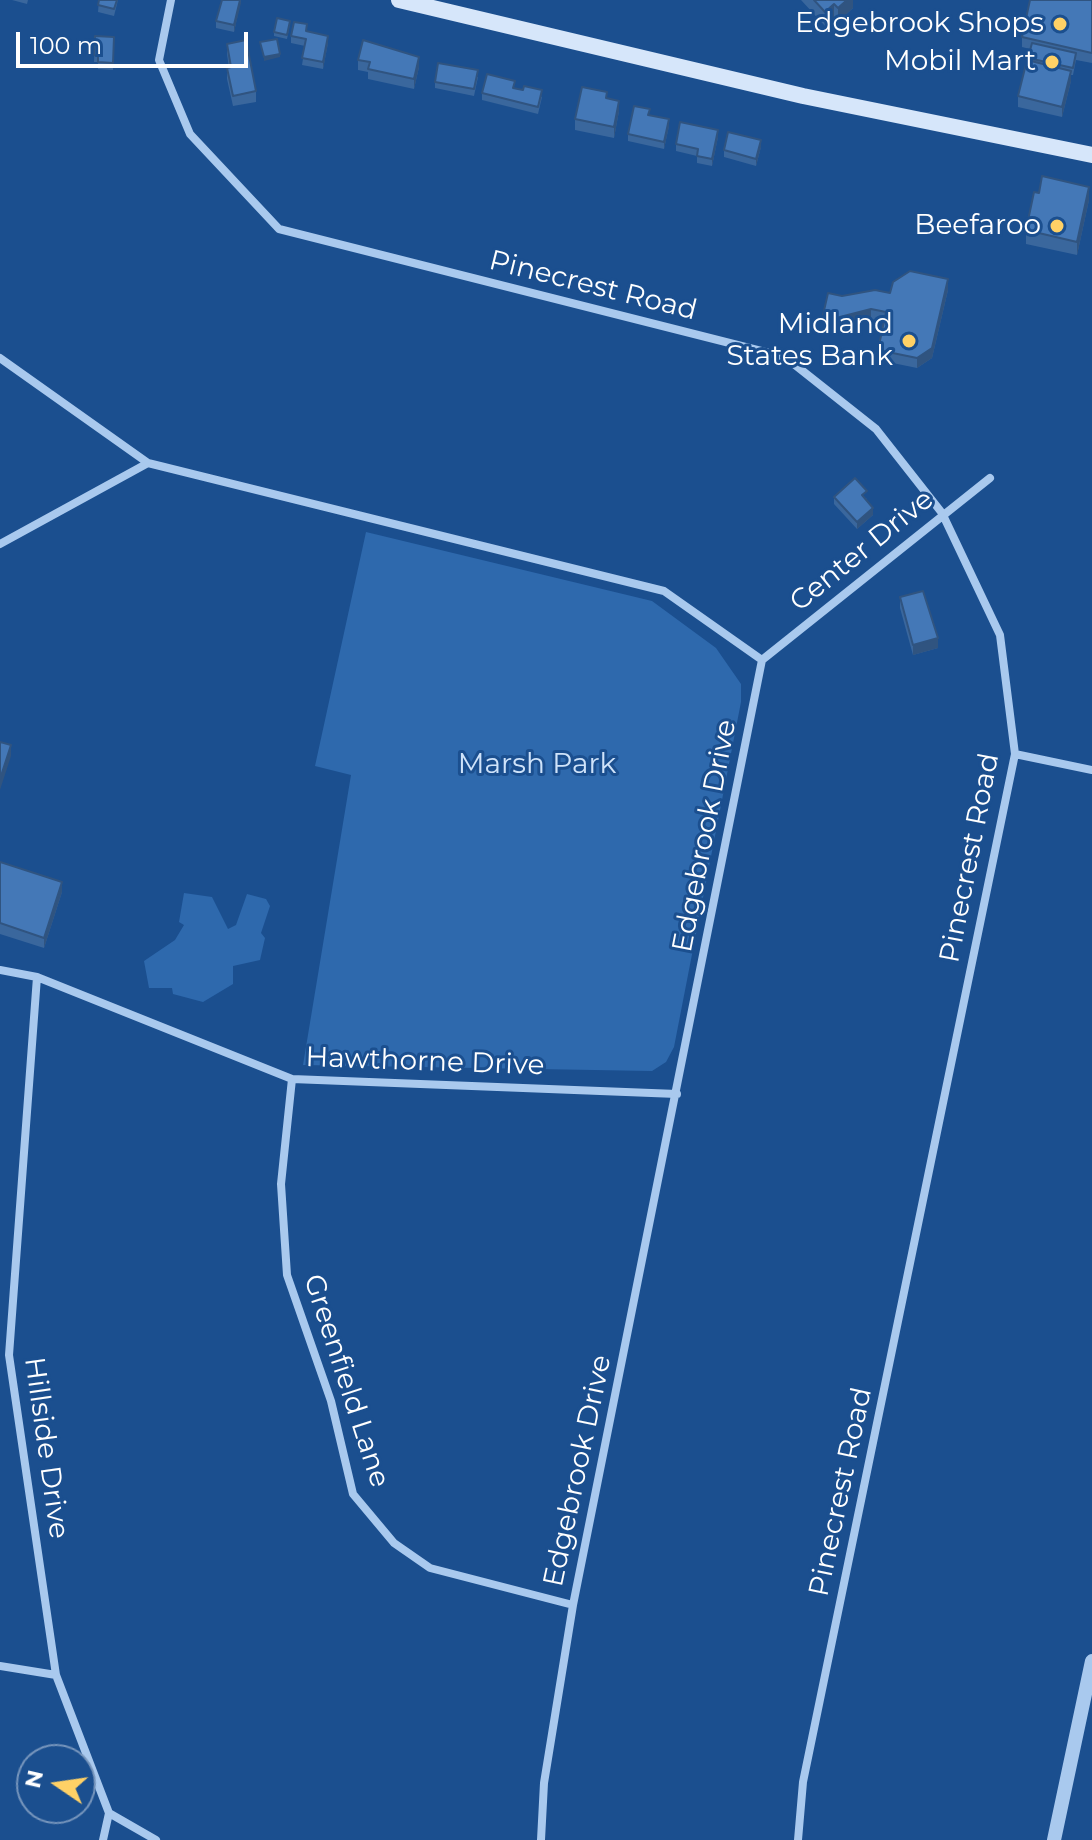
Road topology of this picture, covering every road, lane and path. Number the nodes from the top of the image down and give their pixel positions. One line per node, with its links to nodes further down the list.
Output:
1 (171, 0): 7 (street, Pinecrest Road)
2 (399, 0): 3 (main road)
3 (1092, 155)
4 (0, 358): 5 (street)
5 (148, 463): 8 (street); 9 (street)
6 (990, 478): 7 (street, Center Drive)
7 (942, 513): 9 (street, Center Drive); 10 (street, Pinecrest Road)
8 (0, 544)
9 (762, 660): 15 (street, Edgebrook Drive)
10 (1015, 754): 11 (street); 26 (street, Pinecrest Road)
11 (1092, 770)
12 (0, 970): 13 (street, Hawthorne Drive)
13 (37, 977): 14 (street, Hawthorne Drive); 16 (street, Hillside Drive)
14 (292, 1079): 15 (street, Hawthorne Drive); 17 (street, Greenfield Lane)
15 (677, 1094): 17 (street, Edgebrook Drive)
16 (4, 1353): 20 (street, Hillside Drive)
17 (573, 1605): 25 (street, Edgebrook Drive)
18 (1092, 1661): 21 (street)
19 (0, 1666): 20 (street)
20 (56, 1675): 22 (street, Hillside Drive)
21 (1088, 1696): 27 (street)
22 (109, 1813): 23 (street); 24 (street)
23 (103, 1840)
24 (156, 1840)
25 (541, 1840)
26 (798, 1840)
27 (1054, 1840)

